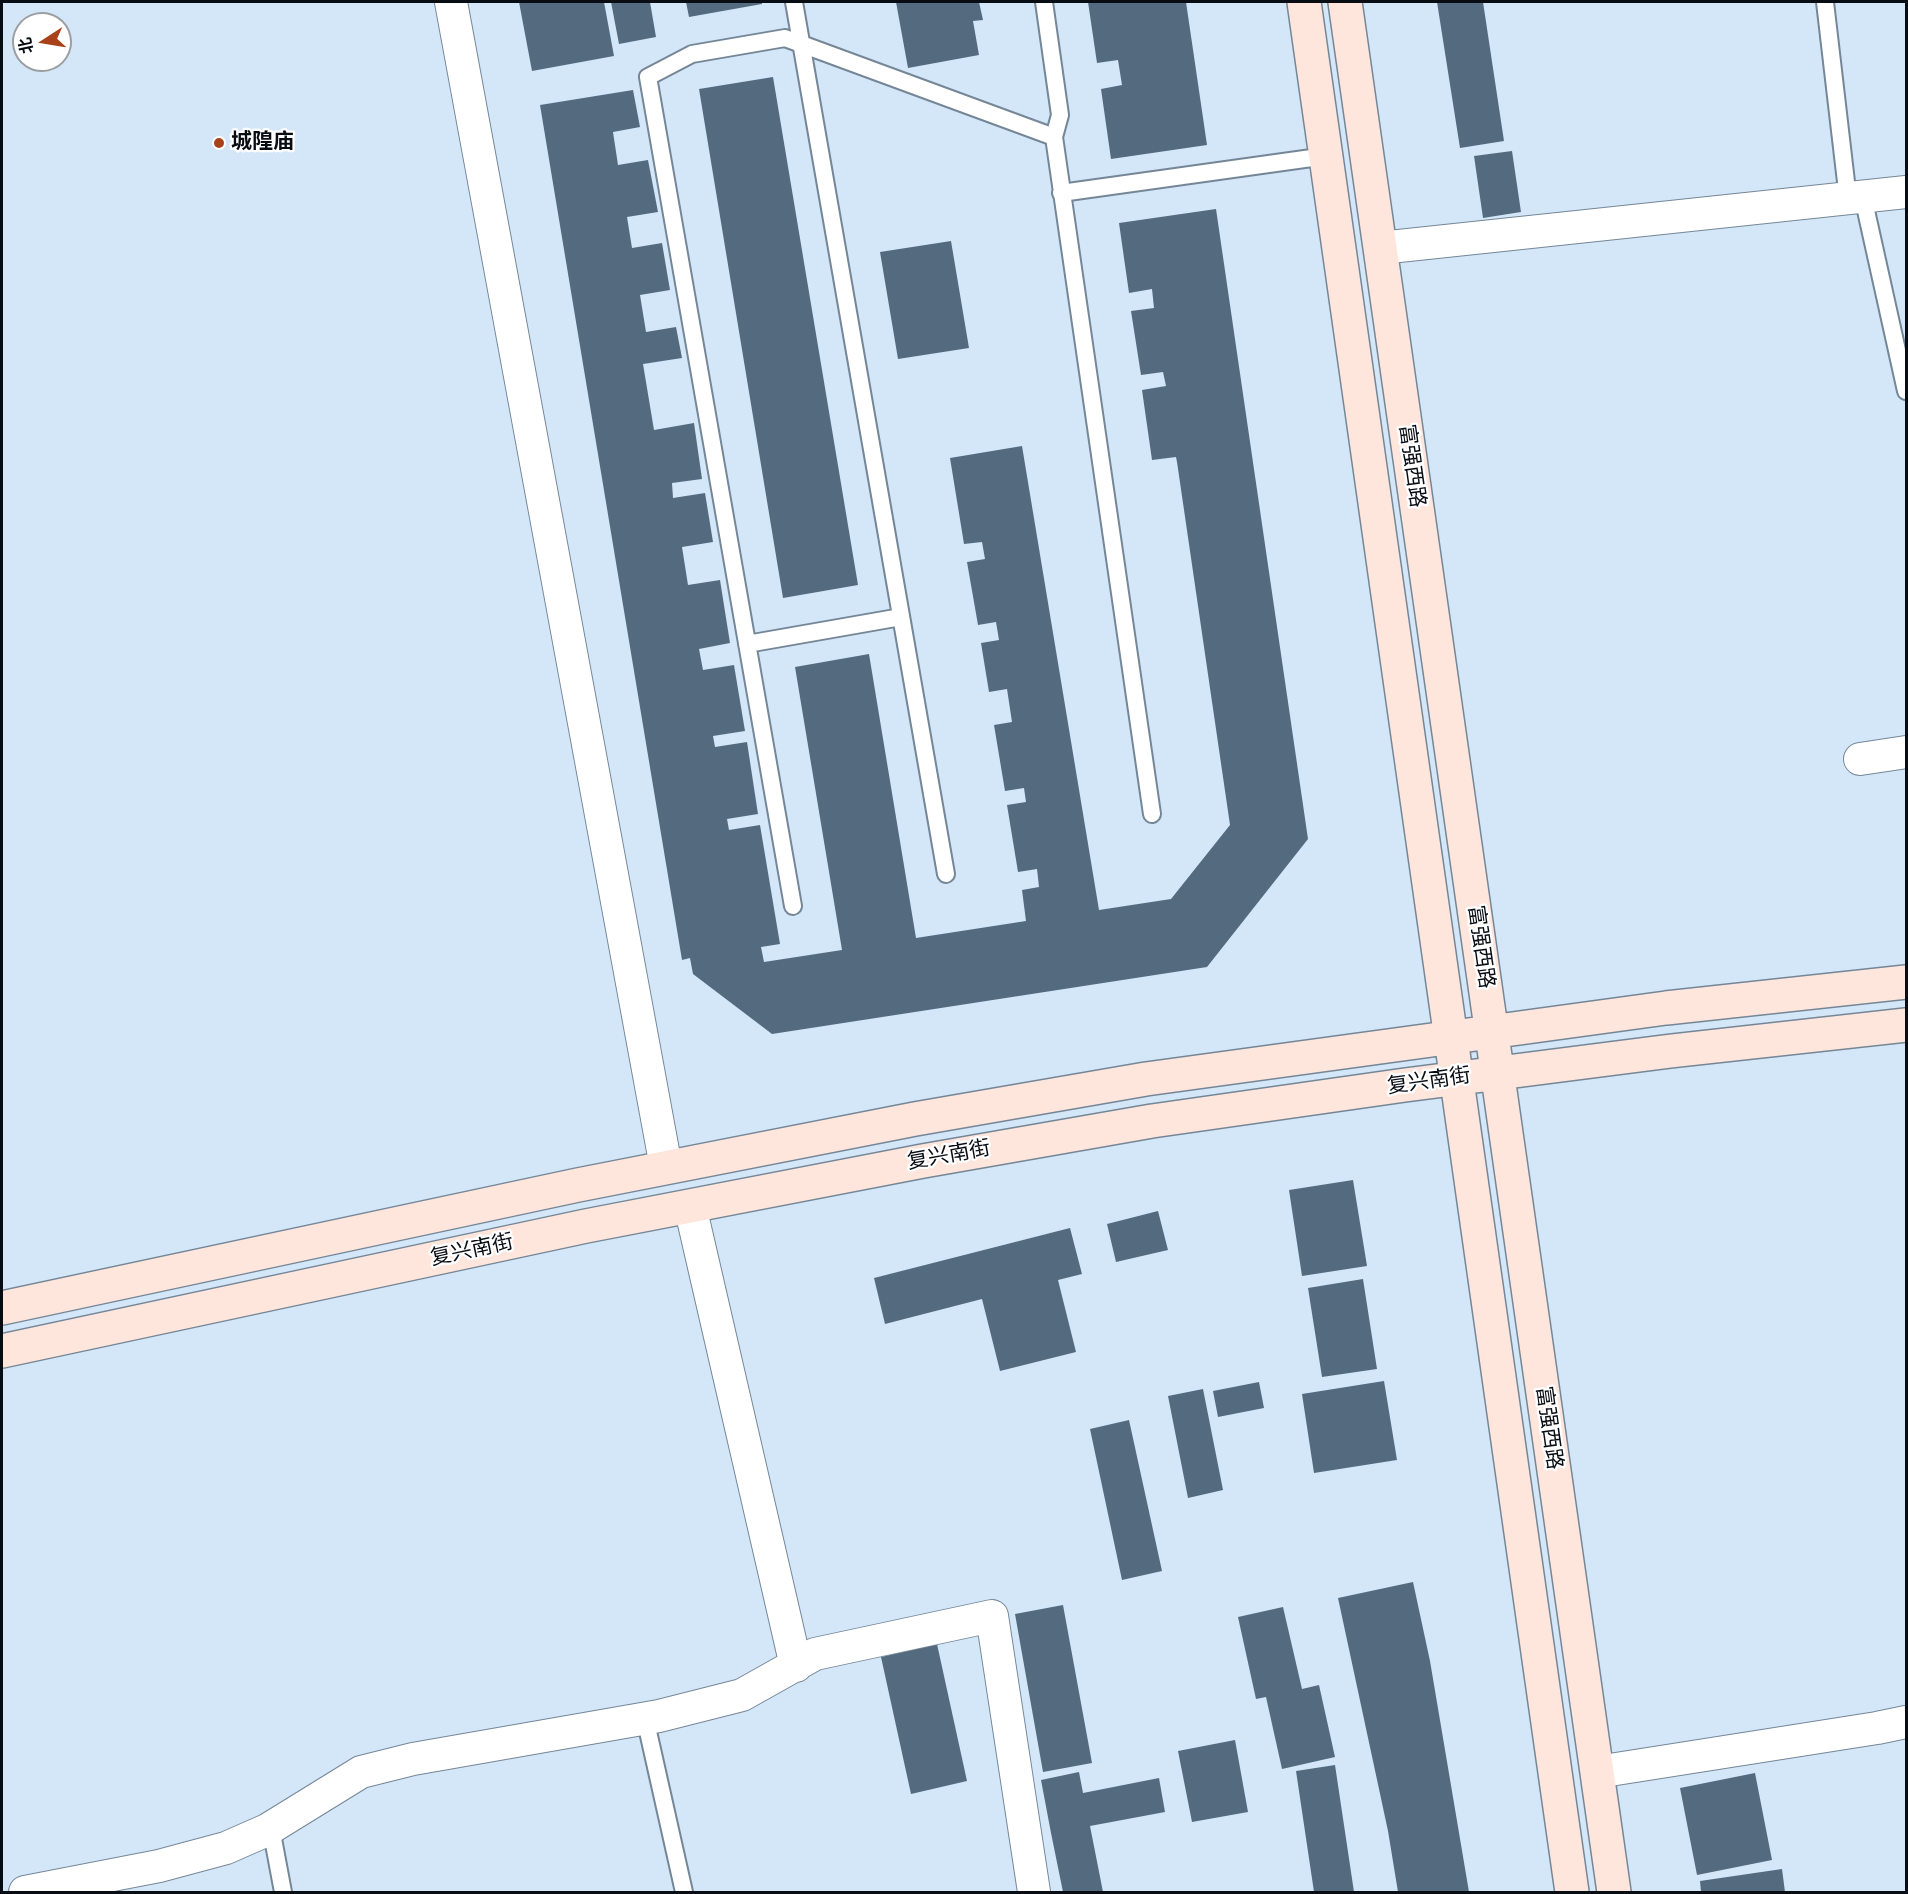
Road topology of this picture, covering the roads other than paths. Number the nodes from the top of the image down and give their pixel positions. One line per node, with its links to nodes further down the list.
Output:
1 (451, 2): 28 (street)
2 (794, 2): 7 (lane)
3 (1044, 2): 8 (lane)
4 (1304, 2): 9 (main road, 富强西路)
5 (1345, 2): 13 (main road, 富强西路)
6 (1825, 2): 12 (lane)
7 (802, 45): 8 (lane); 15 (lane); 16 (lane)
8 (1054, 137): 11 (lane)
9 (1326, 156): 11 (lane); 25 (main road, 富强西路)
10 (1906, 192): 12 (street)
11 (1061, 193): 19 (lane)
12 (1855, 198): 13 (street); 14 (lane)
13 (1380, 248): 24 (main road, 富强西路)
14 (1906, 391)
15 (901, 617): 16 (lane); 20 (lane)
16 (747, 644): 21 (lane)
17 (1906, 752): 18 (street)
18 (1860, 759)
19 (1152, 814)
20 (946, 874)
21 (793, 906)
22 (1906, 982): 24 (main road, 复兴南街)
23 (1906, 1024): 26 (main road, 复兴南街)
24 (1492, 1031): 25 (main road, 复兴南街); 26 (main road, 富强西路)
25 (1451, 1037): 27 (main road, 富强西路); 28 (main road, 复兴南街)
26 (1497, 1073): 27 (main road, 复兴南街); 35 (main road, 富强西路)
27 (1457, 1078): 29 (main road, 复兴南街); 41 (main road, 富强西路)
28 (666, 1167): 30 (main road, 复兴南街)
29 (690, 1206): 31 (main road, 复兴南街); 32 (street)
30 (2, 1308)
31 (2, 1351)
32 (796, 1666): 33 (street); 40 (street)
33 (645, 1718): 36 (street); 39 (lane)
34 (1906, 1722): 35 (street)
35 (1597, 1772): 42 (main road, 富强西路)
36 (271, 1828): 37 (street); 38 (lane)
37 (25, 1893)
38 (283, 1893)
39 (684, 1893)
40 (1034, 1893)
41 (1572, 1893)
42 (1614, 1893)

